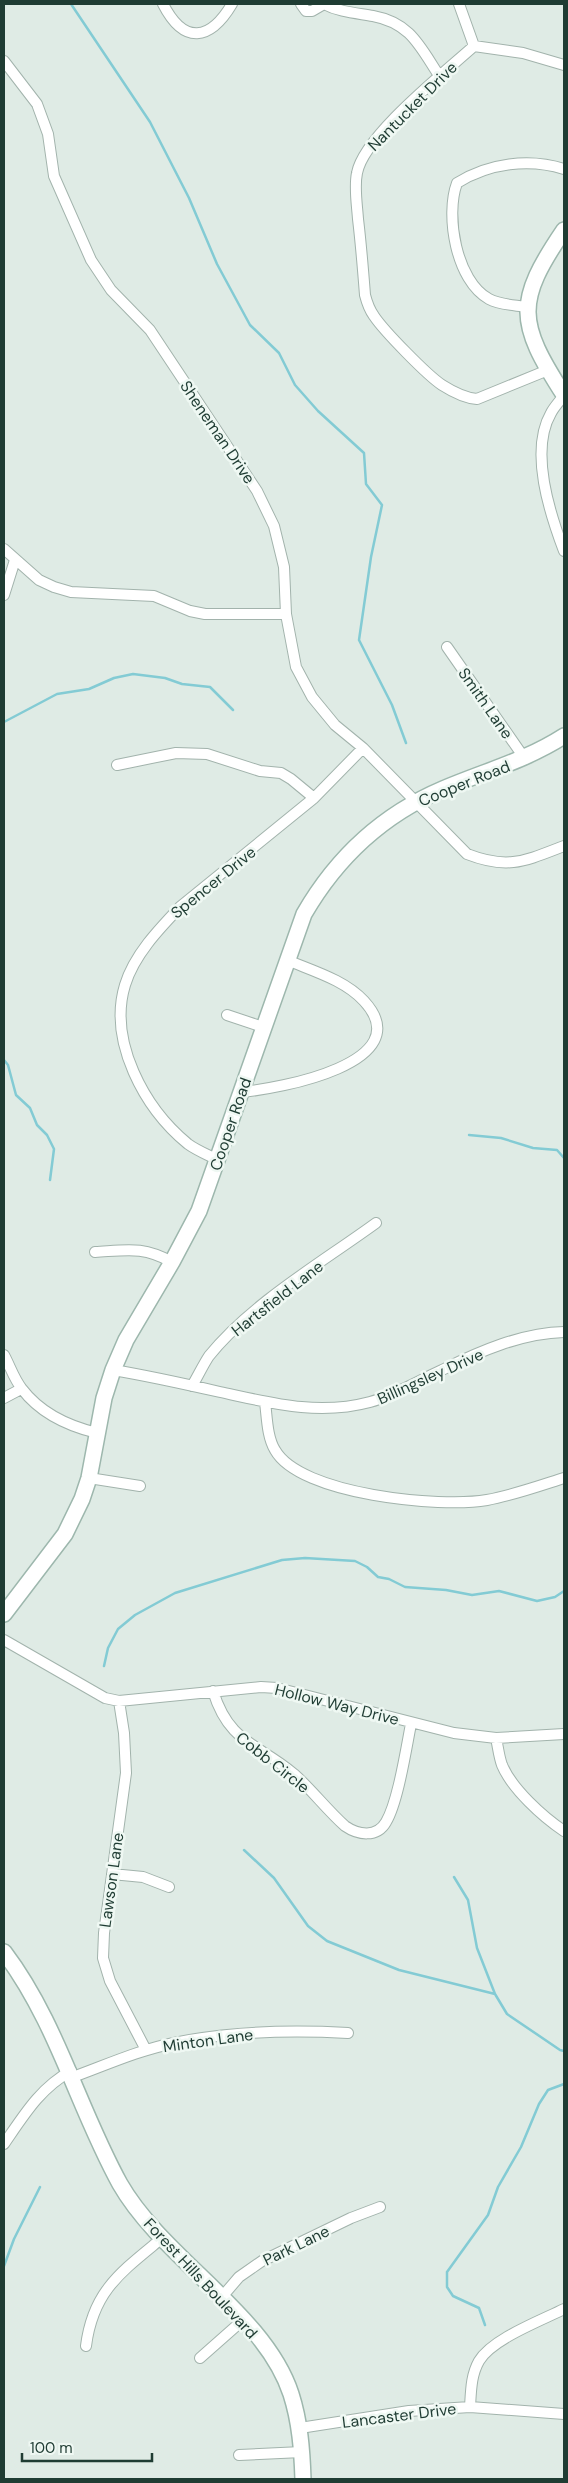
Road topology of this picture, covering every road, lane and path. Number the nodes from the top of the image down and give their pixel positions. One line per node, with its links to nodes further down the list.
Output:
1 (163, 4): 2 (street)
2 (232, 4)
3 (301, 4): 4 (street)
4 (324, 4): 9 (street)
5 (459, 4): 6 (street)
6 (474, 46): 8 (street); 9 (street, Nantucket Drive)
7 (4, 61): 19 (street, Sheneman Drive)
8 (564, 65)
9 (440, 77): 13 (street, Nantucket Drive)
10 (564, 169): 12 (street)
11 (564, 230): 12 (street)
12 (527, 308): 13 (street)
13 (548, 370): 14 (street)
14 (564, 395): 16 (street)
15 (4, 549): 17 (street)
16 (564, 551)
17 (15, 560): 18 (street); 19 (street)
18 (4, 595)
19 (286, 614): 22 (street, Sheneman Drive)
20 (447, 647): 23 (street, Smith Lane)
21 (564, 736): 23 (street, Cooper Road)
22 (363, 748): 25 (street, Spencer Drive); 26 (street, Sheneman Drive)
23 (525, 759): 26 (street, Cooper Road)
24 (117, 765): 25 (street)
25 (314, 798): 32 (street, Spencer Drive)
26 (416, 802): 27 (street, Sheneman Drive); 28 (street, Cooper Road)
27 (564, 846)
28 (287, 960): 30 (street, Cooper Road); 31 (street)
29 (228, 1015): 30 (street)
30 (264, 1027): 31 (street, Cooper Road)
31 (241, 1092): 32 (street, Cooper Road)
32 (218, 1160): 35 (street, Cooper Road)
33 (376, 1223): 39 (street, Hartsfield Lane)
34 (95, 1252): 35 (street)
35 (172, 1262): 38 (street, Cooper Road)
36 (564, 1332): 42 (street, Billingsley Drive)
37 (4, 1355): 40 (street)
38 (112, 1370): 39 (street, Billingsley Drive); 43 (street, Cooper Road)
39 (192, 1386): 42 (street, Billingsley Drive)
40 (21, 1389): 41 (street); 43 (street)
41 (4, 1398)
42 (265, 1402): 45 (street)
43 (97, 1433): 44 (street, Cooper Road)
44 (89, 1478): 46 (street); 47 (street, Cooper Road)
45 (564, 1478)
46 (140, 1486)
47 (4, 1614)
48 (4, 1640): 50 (street, Hollow Way Drive)
49 (213, 1691): 50 (street, Hollow Way Drive); 51 (street, Hollow Way Drive); 51 (street, Cobb Circle)
50 (119, 1702): 55 (street, Lawson Lane)
51 (411, 1724): 53 (street, Hollow Way Drive)
52 (564, 1734): 53 (street, Hollow Way Drive)
53 (496, 1738): 54 (street)
54 (564, 1831)
55 (112, 1874): 56 (street); 59 (street, Lawson Lane)
56 (169, 1887)
57 (4, 1952): 60 (street, Forest Hills Boulevard)
58 (348, 2033): 59 (street, Minton Lane)
59 (146, 2050): 60 (street, Minton Lane)
60 (72, 2074): 61 (street, Minton Lane); 63 (street, Forest Hills Boulevard)
61 (4, 2144)
62 (380, 2207): 64 (street, Park Lane)
63 (161, 2239): 64 (street, Forest Hills Boulevard); 67 (street)
64 (221, 2298): 66 (street, Forest Hills Boulevard)
65 (564, 2309): 69 (street, Lancaster Drive)
66 (243, 2320): 68 (street); 71 (street, Forest Hills Boulevard)
67 (86, 2346)
68 (200, 2358)
69 (470, 2406): 70 (street); 71 (street, Lancaster Drive)
70 (564, 2414)
71 (300, 2428): 72 (street, Forest Hills Boulevard)
72 (302, 2452): 73 (street); 74 (street, Forest Hills Boulevard)
73 (239, 2455)
74 (302, 2479)

